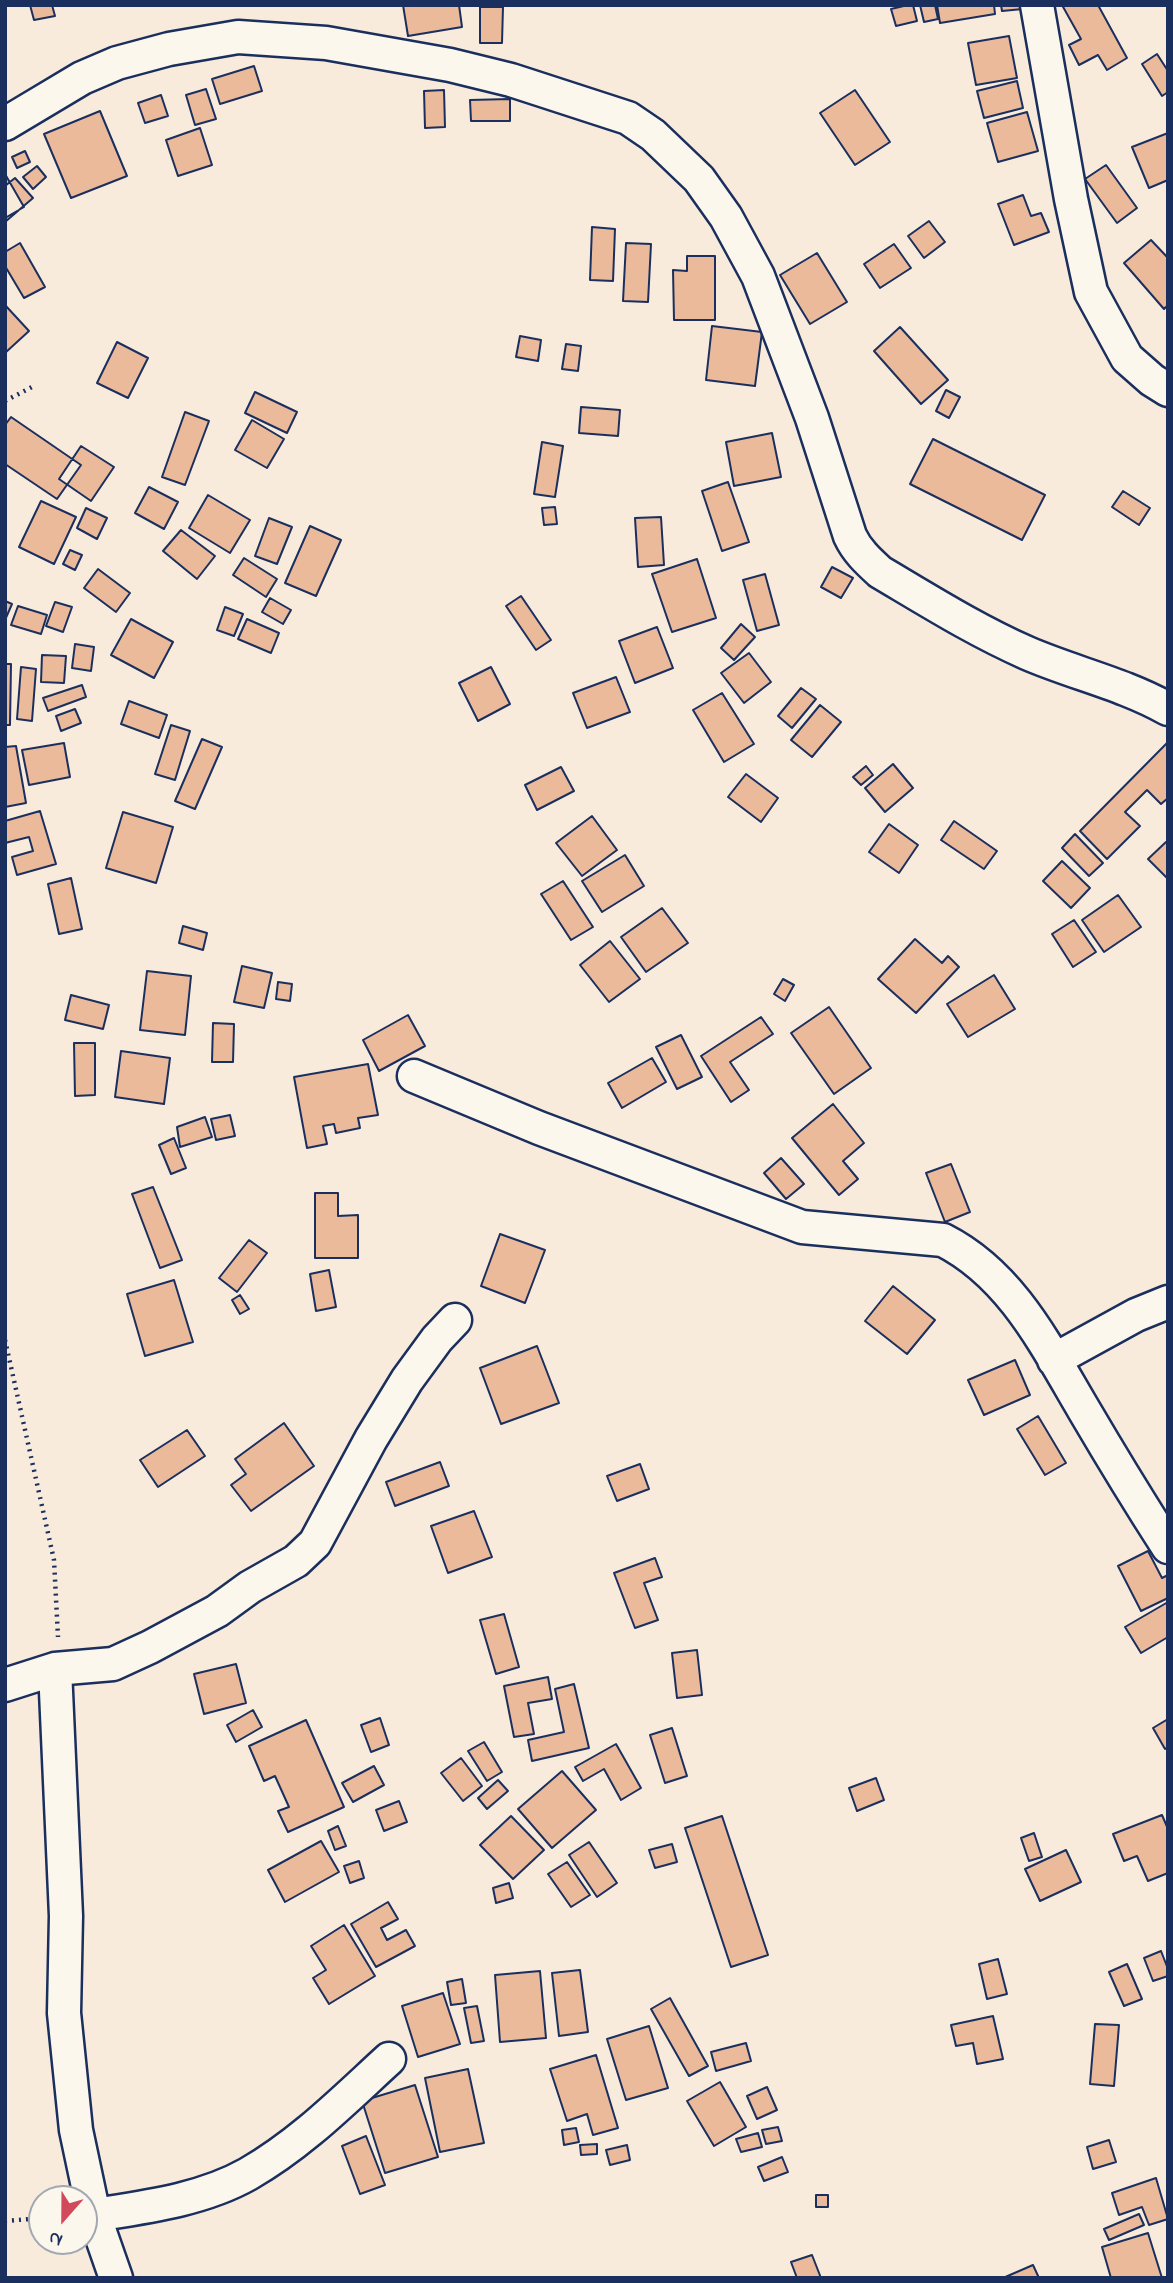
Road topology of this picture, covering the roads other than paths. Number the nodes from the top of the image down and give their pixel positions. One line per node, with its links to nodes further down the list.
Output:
1 (1037, 5): 3 (street)
2 (5, 124): 4 (street)
3 (1168, 390)
4 (1168, 709)
5 (414, 1076): 8 (street)
6 (1168, 1303): 8 (street)
7 (455, 1320): 10 (street)
8 (1054, 1360): 9 (street)
9 (1168, 1547)
10 (55, 1669): 11 (street); 13 (street)
11 (5, 1685)
12 (389, 2059): 14 (street)
13 (88, 2185)
14 (98, 2214)
15 (98, 2226): 16 (street)
16 (116, 2278)

